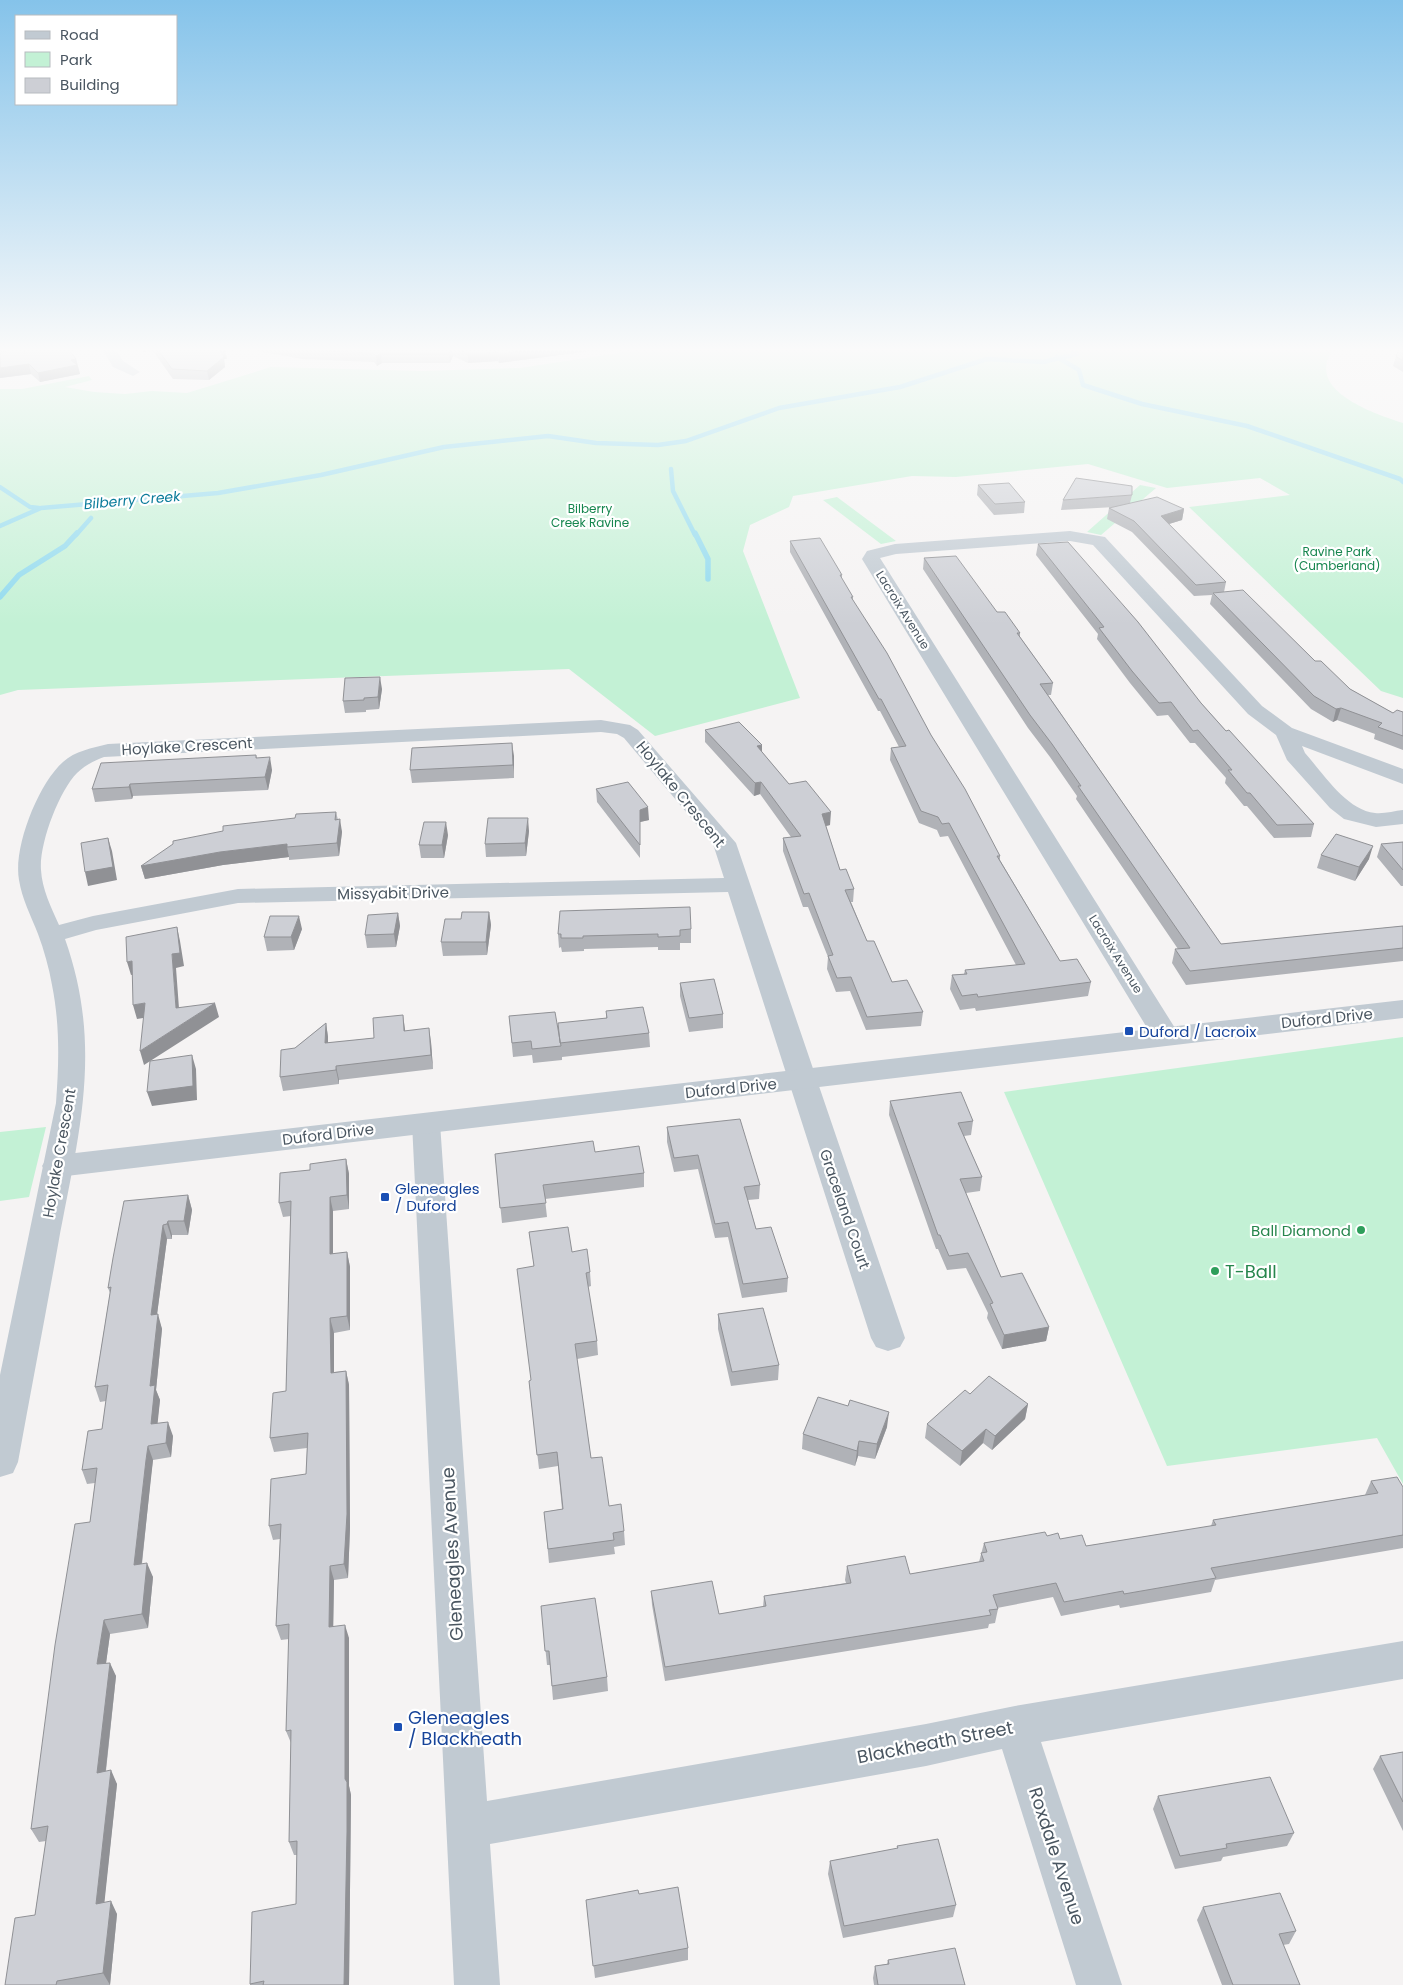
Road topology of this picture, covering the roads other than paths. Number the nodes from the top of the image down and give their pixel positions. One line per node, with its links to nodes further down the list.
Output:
1 (1285, 732): 2 (street, Lacroix Avenue); 3 (street, Lacroix Avenue); 7 (street, Lacroix Avenue)
2 (1403, 777)
3 (1403, 817)
4 (739, 885): 5 (street, Missyabit Drive); 5 (street, Hoylake Crescent); 8 (street, Hoylake Crescent)
5 (51, 935): 10 (street, Hoylake Crescent)
6 (1403, 1009): 7 (street, Duford Drive)
7 (1166, 1036): 8 (street, Duford Drive)
8 (801, 1080): 9 (street, Duford Drive); 11 (street, Graceland Court)
9 (426, 1123): 10 (street, Duford Drive); 15 (street, Gleneagles Avenue)
10 (58, 1166): 12 (street, Hoylake Crescent)
11 (888, 1338)
12 (0, 1462)
13 (1403, 1660): 14 (street, Blackheath Street)
14 (1015, 1726): 15 (street, Blackheath Street); 17 (street, Roxdale Avenue)
15 (468, 1826): 16 (street, Gleneagles Avenue)
16 (476, 1985)
17 (1100, 1985)

